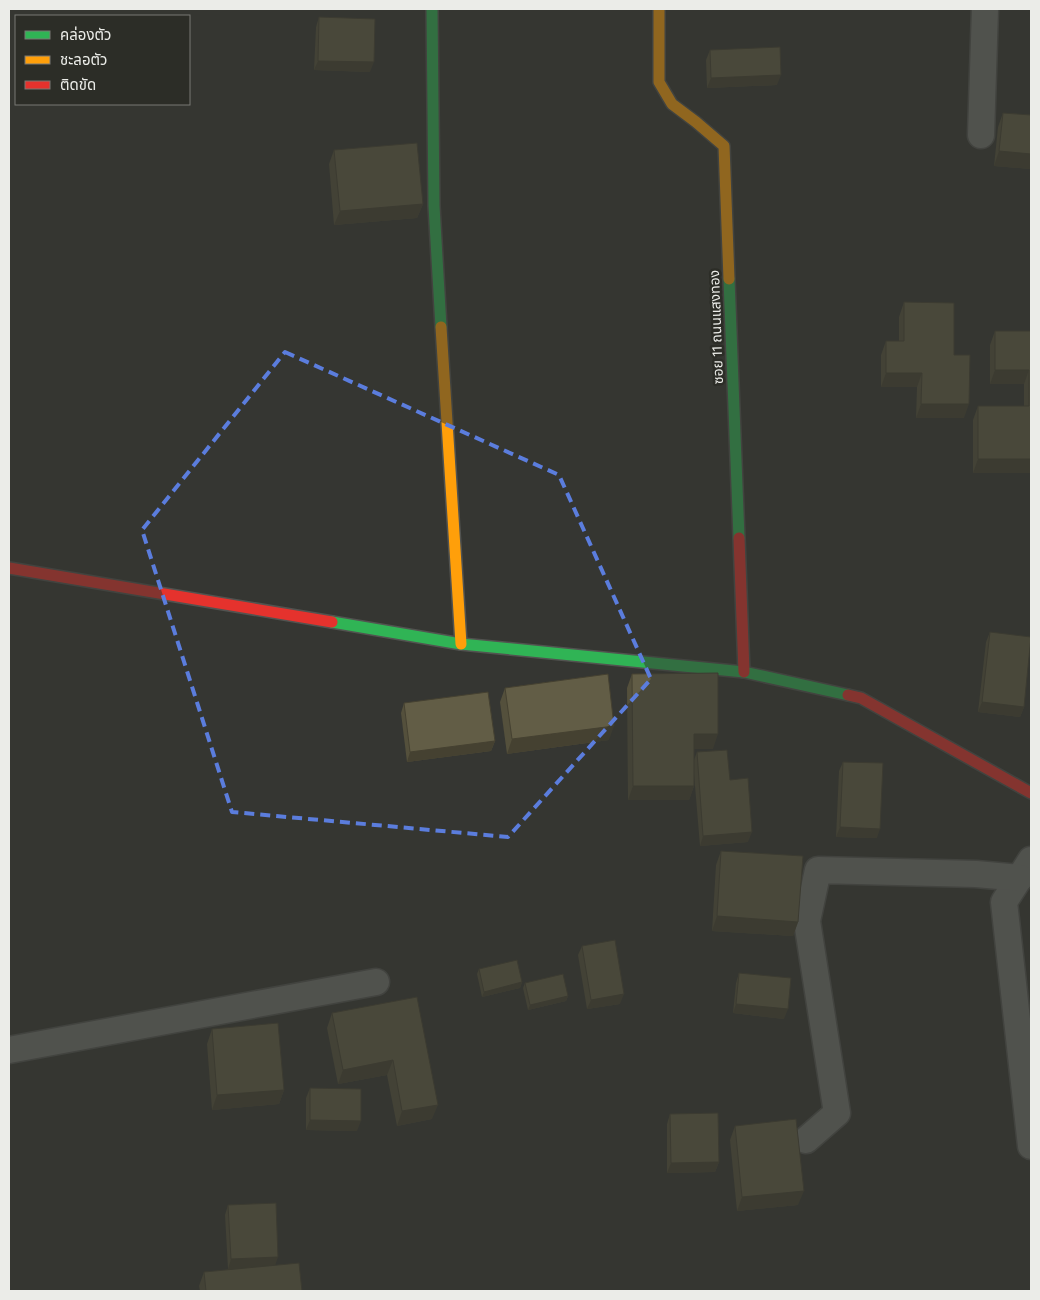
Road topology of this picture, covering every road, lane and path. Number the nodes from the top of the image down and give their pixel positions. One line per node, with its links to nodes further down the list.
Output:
1 (432, 9): 6 (street)
2 (659, 9): 7 (street, ซอย 11 ถนนแสงทอง)
3 (985, 9): 4 (street)
4 (981, 135)
5 (9, 568): 6 (street)
6 (461, 644): 7 (street)
7 (744, 672): 8 (street)
8 (1031, 793)
9 (1026, 869): 12 (street); 13 (street)
10 (376, 982): 11 (street)
11 (9, 1050)
12 (806, 1140)
13 (1031, 1146)

